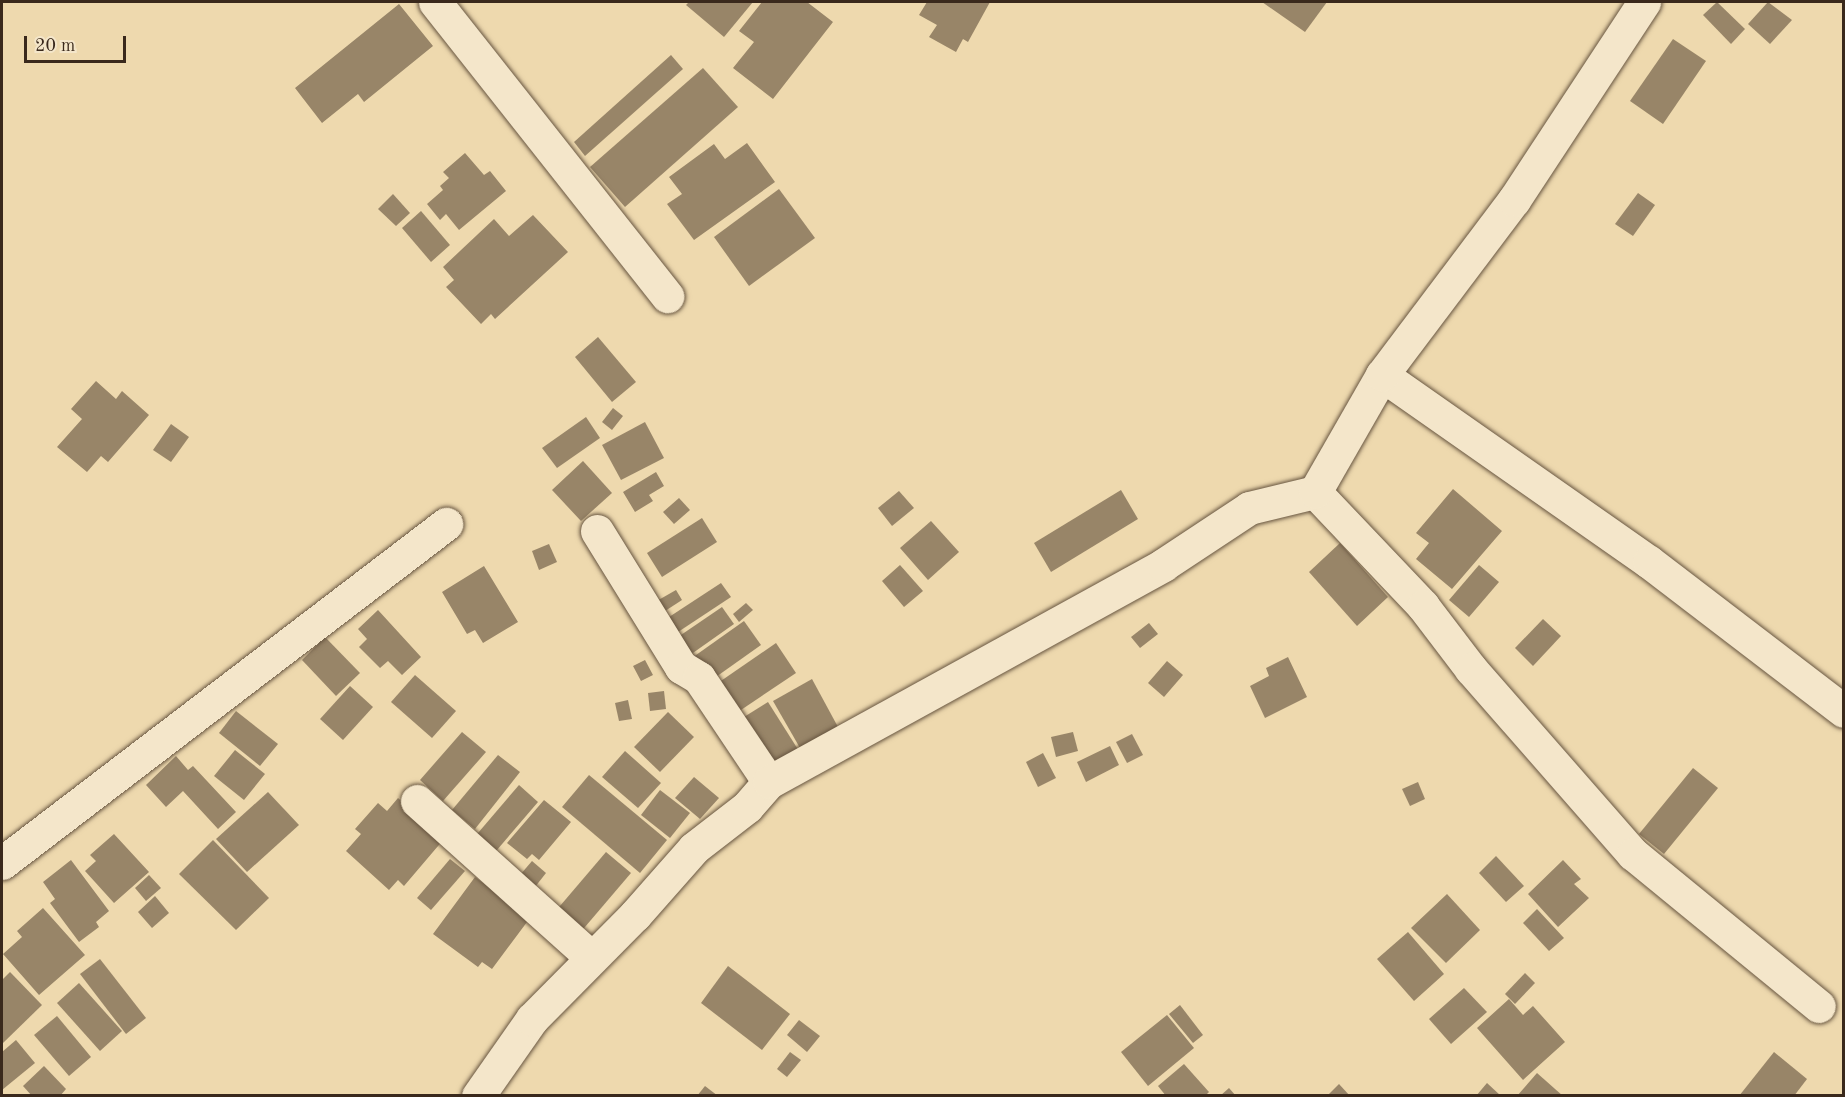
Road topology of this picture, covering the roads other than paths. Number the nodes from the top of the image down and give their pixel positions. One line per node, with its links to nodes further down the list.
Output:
1 (435, 2): 3 (street)
2 (1644, 2): 4 (street)
3 (667, 296)
4 (1382, 375): 5 (street); 8 (street)
5 (1315, 492): 9 (street); 13 (street)
6 (446, 524): 11 (street)
7 (597, 531): 9 (street)
8 (1844, 711)
9 (769, 782): 12 (street)
10 (417, 801): 12 (street)
11 (2, 863)
12 (591, 957): 14 (street)
13 (1819, 1006)
14 (478, 1095)

